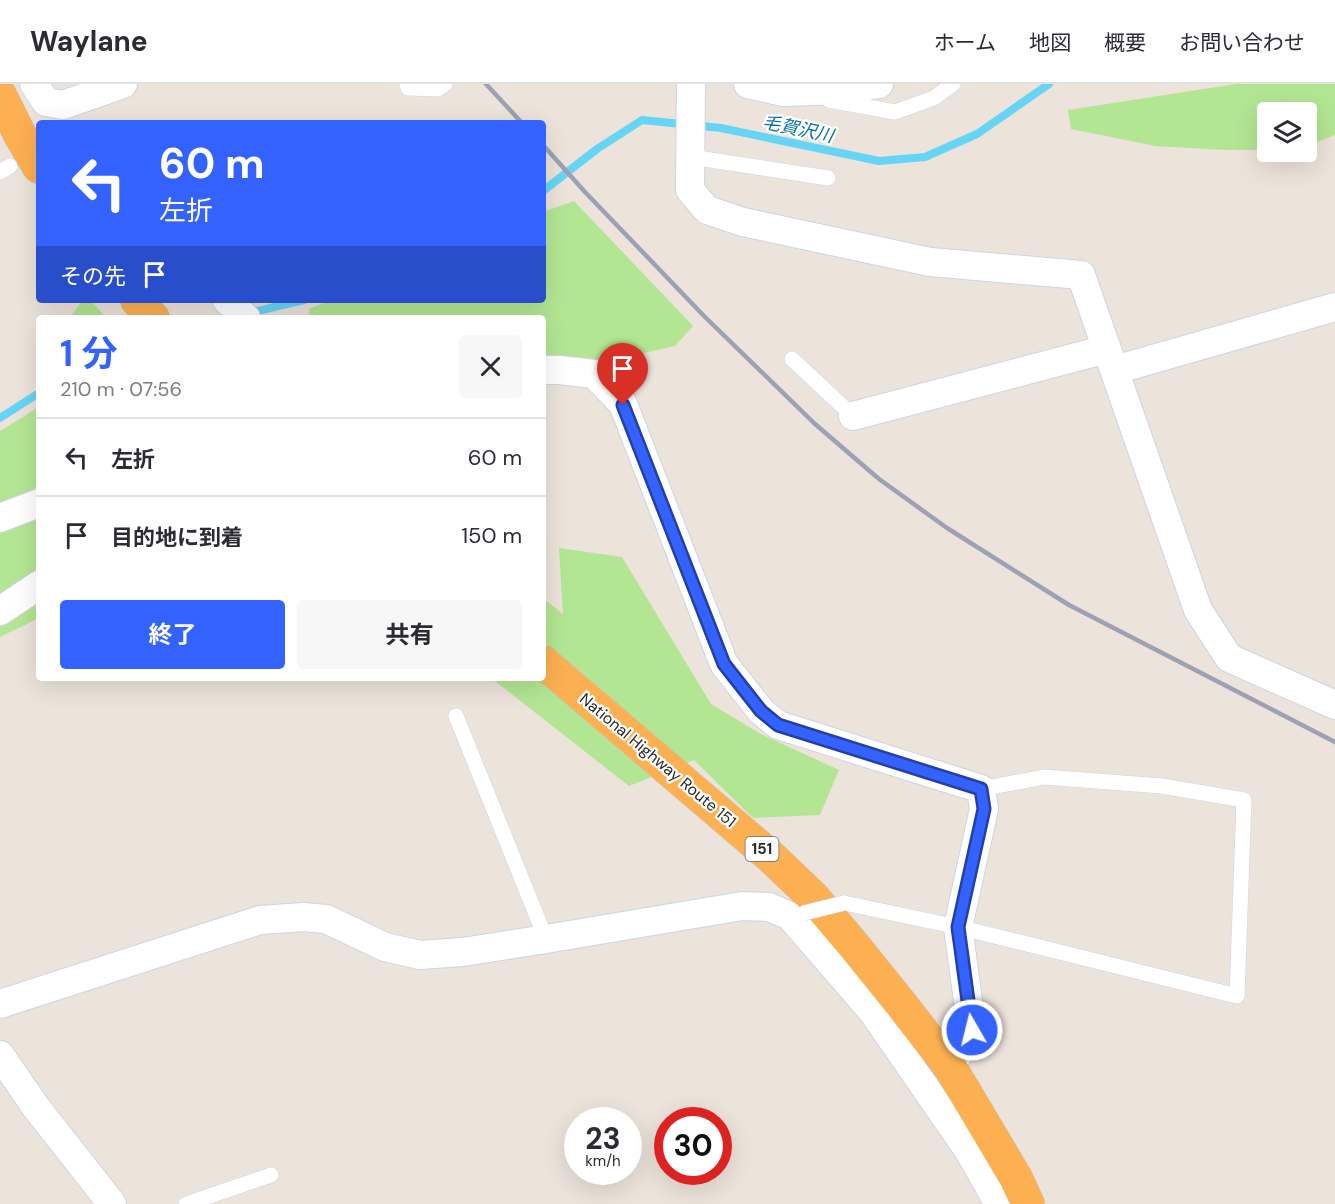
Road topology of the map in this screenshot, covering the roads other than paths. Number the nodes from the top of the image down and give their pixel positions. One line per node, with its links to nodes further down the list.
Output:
1 (34, 84): 11 (street)
2 (123, 84): 11 (street)
3 (407, 84): 4 (lane)
4 (445, 84)
5 (748, 84): 9 (street)
6 (879, 84): 9 (street)
7 (953, 84): 9 (lane)
8 (690, 88): 12 (street)
9 (783, 92)
10 (0, 95): 13 (highway)
11 (64, 104)
12 (691, 152): 14 (lane); 21 (street)
13 (16, 168)
14 (828, 178)
15 (140, 303): 18 (highway)
16 (230, 303): 19 (street)
17 (1335, 307): 21 (street)
18 (150, 315)
19 (243, 315)
20 (792, 359): 23 (lane)
21 (1111, 359): 23 (street); 29 (street)
22 (546, 370): 31 (street)
23 (853, 416)
24 (36, 504): 25 (street)
25 (0, 518)
26 (36, 587): 27 (street)
27 (0, 611)
28 (546, 665): 37 (highway, National Highway Route 151 / 151)
29 (1335, 705)
30 (456, 716): 34 (lane)
31 (981, 789): 33 (street); 33 (lane)
32 (797, 915): 33 (lane, bridge); 34 (street); 41 (street)
33 (958, 927): 37 (street)
34 (546, 939): 35 (street)
35 (0, 1004)
36 (0, 1055): 39 (street)
37 (950, 1067): 42 (highway, National Highway Route 151 / 151)
38 (271, 1175): 40 (lane)
39 (112, 1204)
40 (186, 1204)
41 (999, 1204)
42 (1029, 1204)

